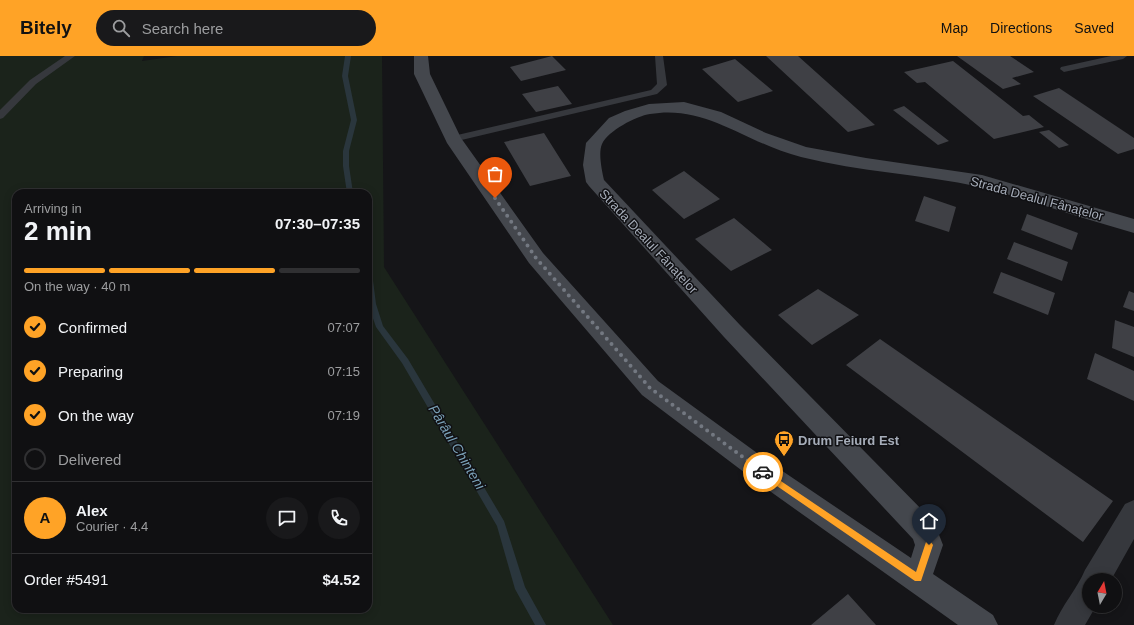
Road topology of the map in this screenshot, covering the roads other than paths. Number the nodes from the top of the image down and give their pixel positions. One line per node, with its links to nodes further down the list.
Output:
1 (71, 56): 6 (lane)
2 (421, 56): 7 (main road)
3 (659, 56): 7 (lane)
4 (1123, 56): 5 (lane)
5 (1064, 69)
6 (0, 116)
7 (453, 139): 11 (main road)
8 (1134, 226): 11 (main road, Strada Dealul Fânațelor)
9 (1134, 513): 10 (street)
10 (1099, 573)
11 (918, 578): 13 (main road)
12 (1082, 603): 14 (street)
13 (983, 625)
14 (1069, 625)

